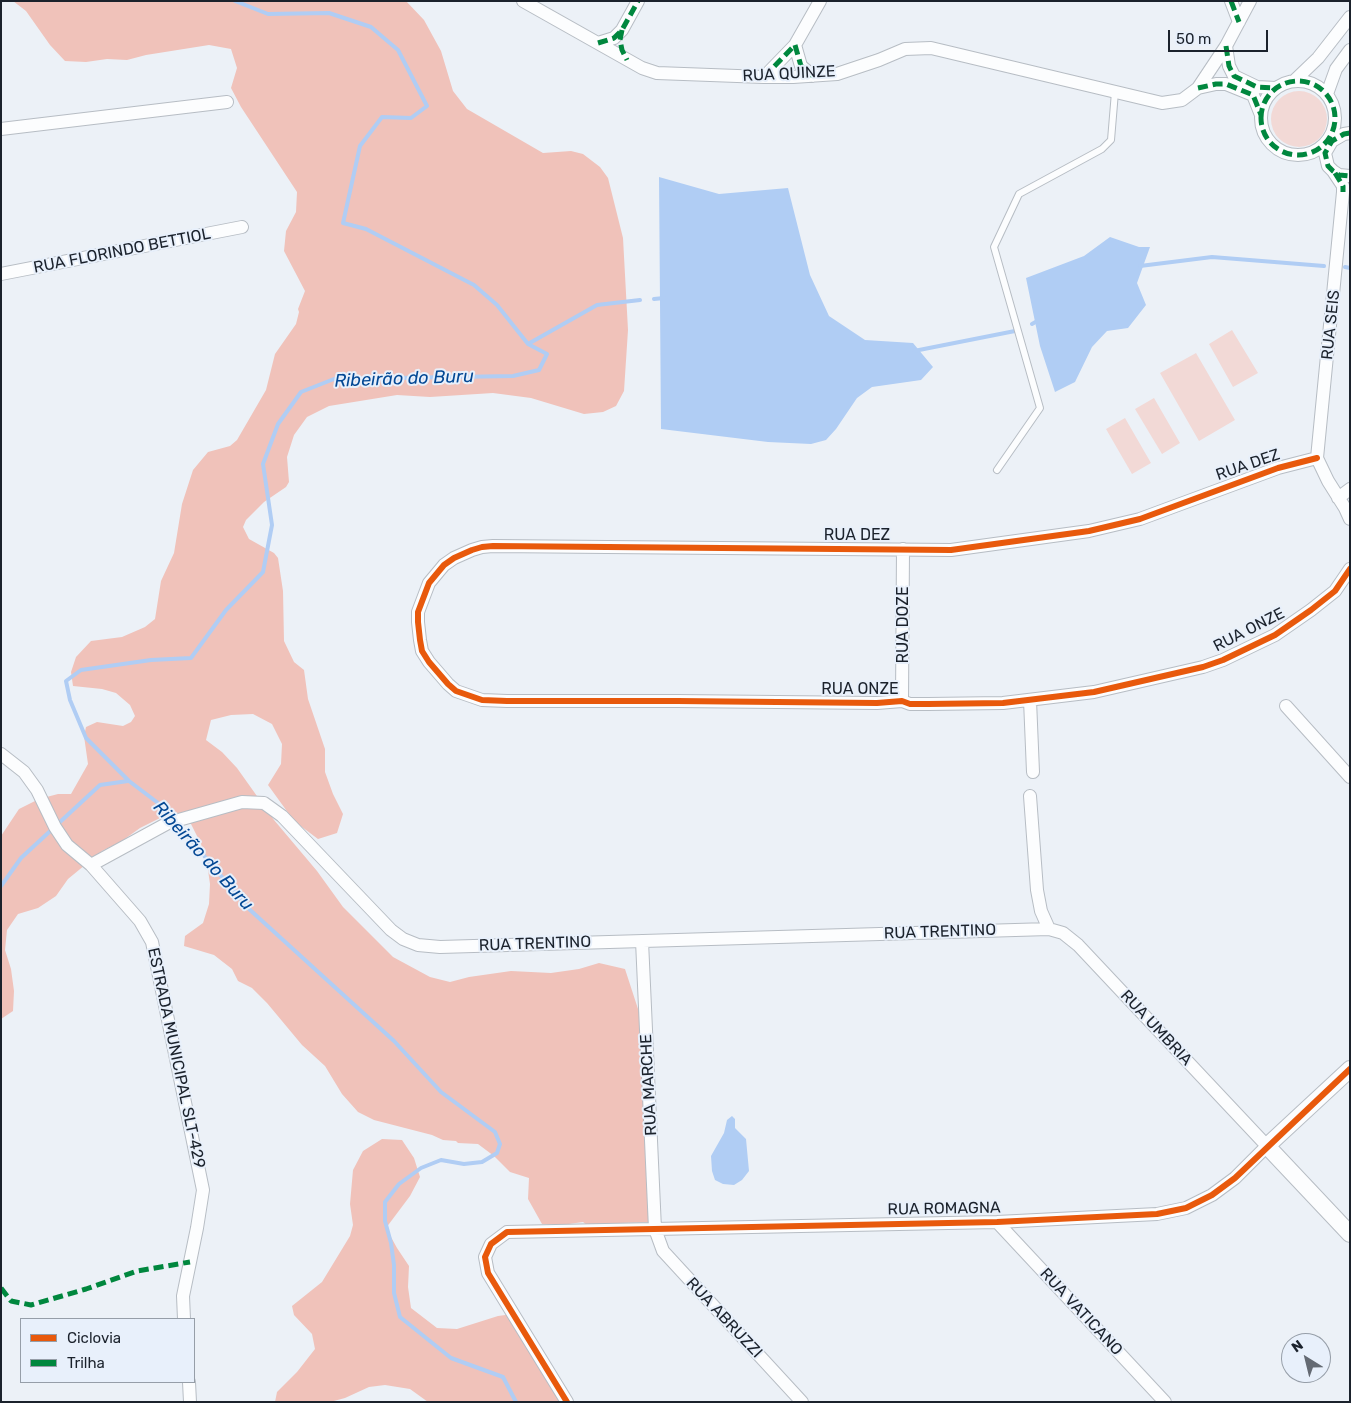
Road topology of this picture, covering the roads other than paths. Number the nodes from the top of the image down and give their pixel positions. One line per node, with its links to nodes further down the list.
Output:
1 (523, 1): 9 (street, RUA QUINZE)
2 (638, 1): 8 (street)
3 (820, 1): 10 (street)
4 (1231, 1): 7 (street)
5 (1250, 1): 7 (street)
6 (1350, 17): 16 (street)
7 (1239, 22): 11 (street)
8 (622, 30): 9 (street); 13 (street)
9 (598, 43): 13 (street, RUA QUINZE)
10 (795, 46): 14 (street); 15 (street)
11 (1226, 46): 17 (street); 18 (street)
12 (1350, 50): 20 (street)
13 (627, 60): 15 (street, RUA QUINZE)
14 (813, 76): 15 (street, RUA QUINZE); 19 (street, RUA QUINZE)
15 (764, 77)
16 (1294, 81): 18 (street); 20 (street)
17 (1198, 88): 19 (street, RUA QUINZE); 22 (street)
18 (1276, 88): 22 (street)
19 (1115, 92): 33 (lane)
20 (1327, 94): 23 (street)
21 (227, 102): 24 (street)
22 (1261, 115): 26 (street)
23 (1335, 116): 25 (street); 26 (street)
24 (1, 129)
25 (1350, 133): 27 (street)
26 (1304, 154): 27 (street)
27 (1331, 169): 28 (street); 29 (street)
28 (1350, 176)
29 (1346, 187): 32 (street, RUA SEIS)
30 (242, 227): 31 (street, RUA FLORINDO BETTIOL)
31 (1, 274)
32 (1317, 458): 35 (street); 37 (street, RUA DEZ)
33 (997, 470)
34 (1350, 489): 35 (street)
35 (1338, 498): 36 (street)
36 (1350, 520)
37 (903, 549): 39 (street, RUA DEZ); 41 (street, RUA DOZE)
38 (1350, 569): 40 (street, RUA ONZE)
39 (418, 612): 41 (street, RUA ONZE)
40 (1030, 700): 41 (street, RUA ONZE); 44 (street)
41 (902, 701)
42 (1286, 706): 45 (street)
43 (1, 754): 47 (street, ESTRADA MUNICIPAL SLT-429)
44 (1033, 772)
45 (1350, 778)
46 (1030, 796): 48 (street)
47 (91, 865): 49 (street, RUA TRENTINO); 55 (street, ESTRADA MUNICIPAL SLT-429)
48 (1049, 929): 49 (street, RUA TRENTINO); 51 (street, RUA UMBRIA)
49 (642, 941): 53 (street, RUA MARCHE)
50 (1350, 1069): 51 (street, RUA ROMAGNA)
51 (1267, 1146): 52 (street, RUA ROMAGNA); 54 (street, RUA UMBRIA)
52 (996, 1222): 53 (street, RUA ROMAGNA); 60 (street, RUA VATICANO)
53 (655, 1228): 58 (street, RUA ROMAGNA); 59 (street, RUA ABRUZZI)
54 (1350, 1234)
55 (184, 1318)
56 (189, 1383): 57 (street)
57 (190, 1402)
58 (567, 1402)
59 (802, 1402)
60 (1165, 1402)

